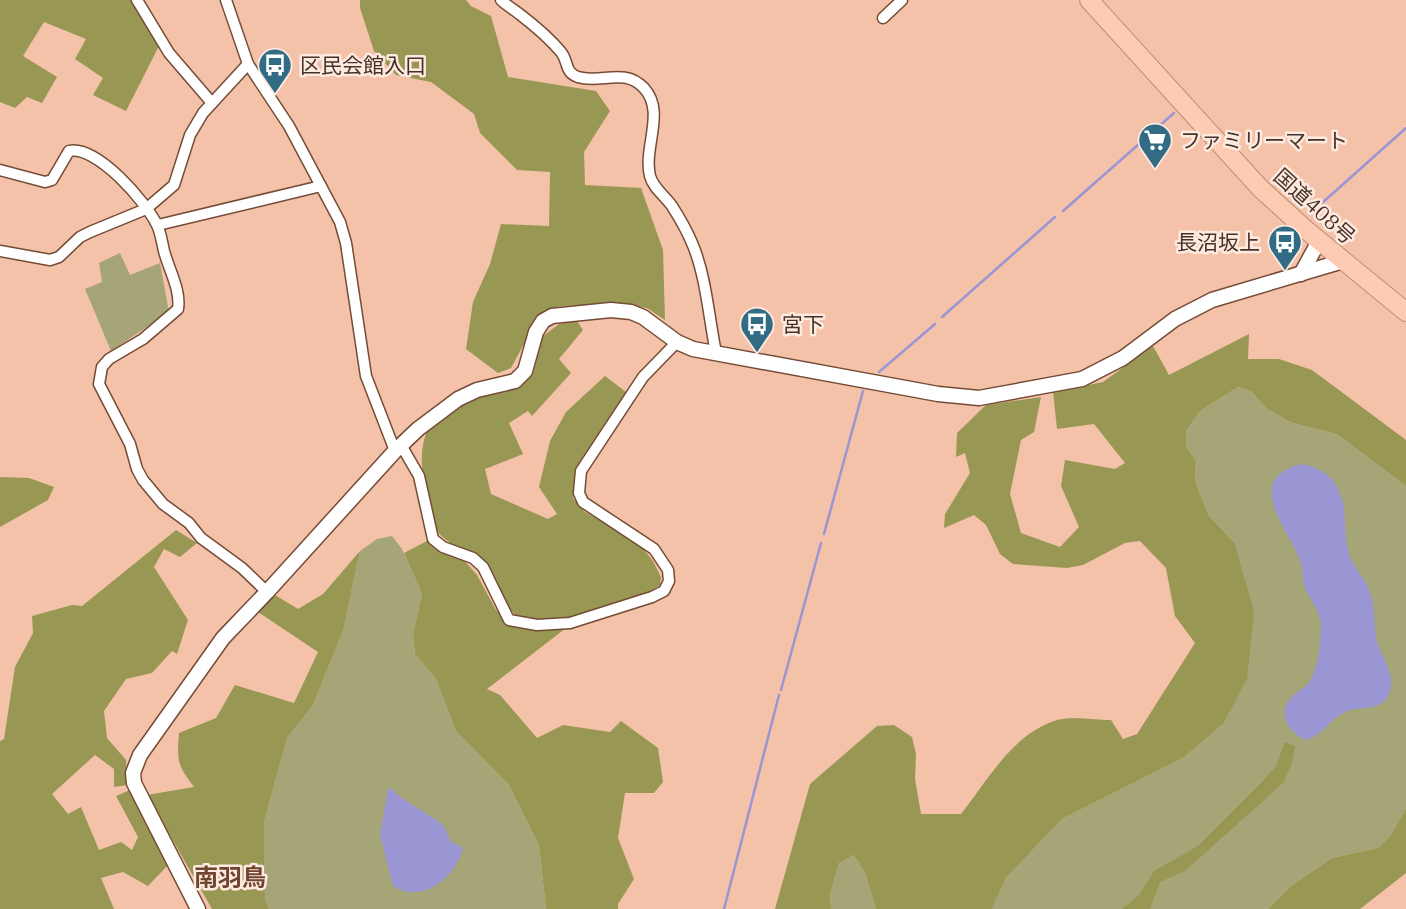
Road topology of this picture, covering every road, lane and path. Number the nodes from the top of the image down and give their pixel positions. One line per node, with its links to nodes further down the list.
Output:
1 (137, 0): 8 (street)
2 (226, 0): 7 (street)
3 (501, 0): 19 (street)
4 (902, 0): 6 (street)
5 (1089, 0): 13 (highway, 国道408号)
6 (883, 18)
7 (248, 64): 8 (street); 10 (street)
8 (212, 103): 11 (street)
9 (0, 170): 11 (street)
10 (321, 186): 12 (street); 20 (street)
11 (146, 209): 12 (street); 14 (street)
12 (158, 225): 21 (street)
13 (1319, 241): 15 (highway, 国道408号); 16 (street)
14 (0, 251)
15 (1343, 261): 16 (street); 17 (highway, 国道408号)
16 (1301, 274): 19 (street)
17 (1406, 312)
18 (677, 342): 19 (street); 20 (street); 20 (street)
19 (716, 353)
20 (398, 448): 21 (street)
21 (267, 592): 22 (street)
22 (198, 909)

